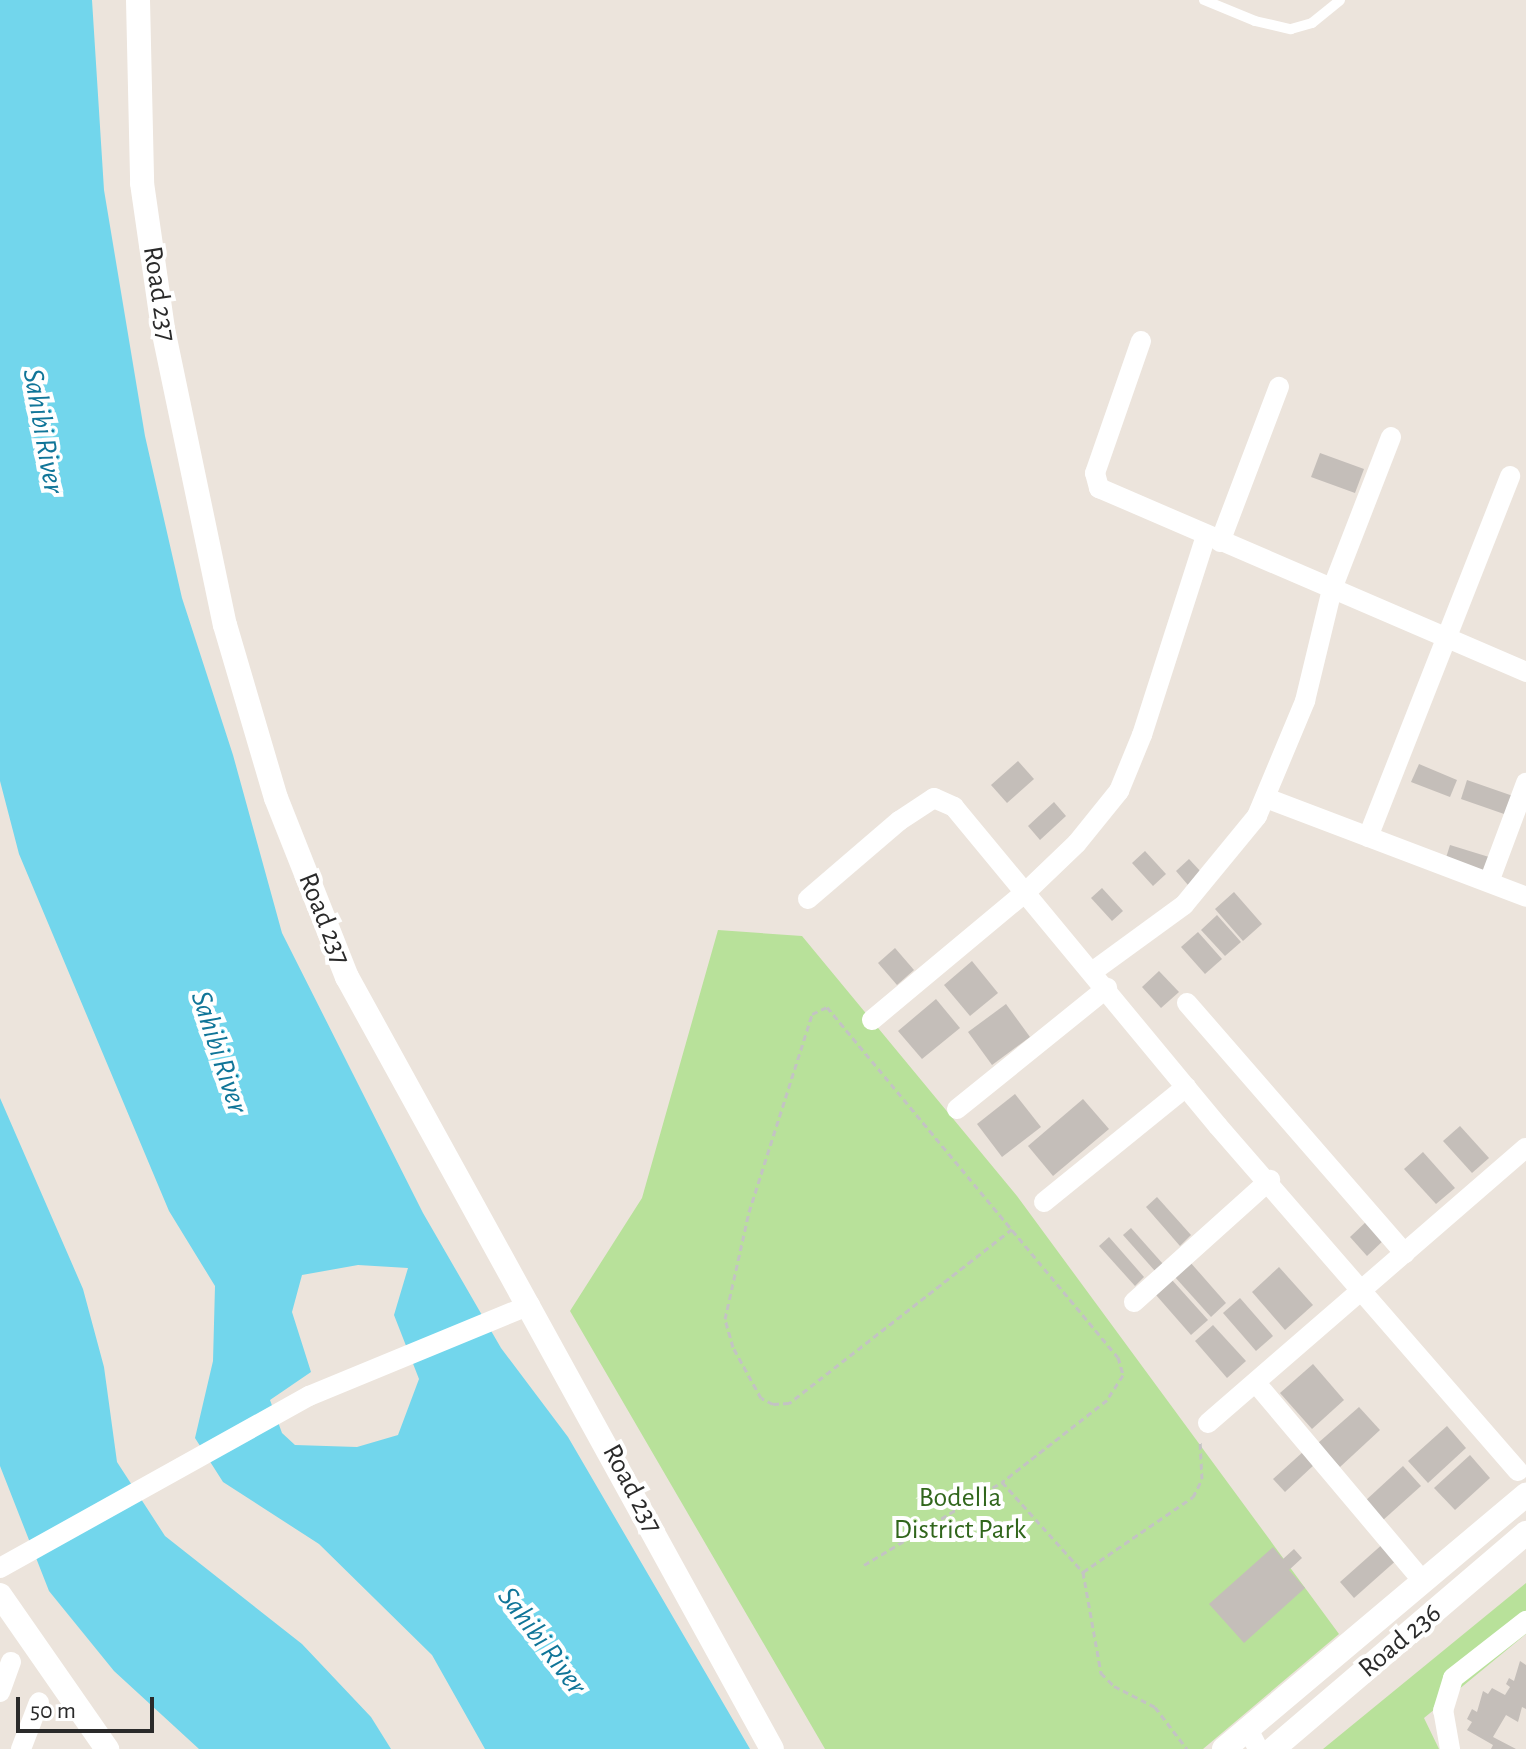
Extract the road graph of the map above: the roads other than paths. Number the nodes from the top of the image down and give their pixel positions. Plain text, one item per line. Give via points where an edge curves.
1 (138, 0) edge
2 (1204, 0) edge
3 (1340, 0) edge
4 (1141, 341) dead end
5 (1279, 387) dead end
6 (1391, 437) dead end
7 (1510, 476) dead end
8 (1213, 539) junction
9 (1332, 589) junction
10 (1447, 638) junction
11 (1526, 672) edge
12 (1526, 783) edge
13 (1266, 798) junction
14 (1368, 837) junction
15 (1489, 882) junction
16 (1027, 891) junction
17 (1526, 897) edge
18 (808, 899) dead end
19 (1092, 972) junction
20 (1107, 988) junction
21 (1187, 1003) dead end
22 (872, 1020) dead end
23 (1186, 1087) junction
24 (957, 1109) dead end
25 (1526, 1148) edge
26 (1270, 1180) junction
27 (1044, 1202) dead end
28 (1405, 1254) junction
29 (1364, 1289) junction
30 (1134, 1302) dead end
31 (530, 1305) junction
32 (1256, 1383) junction
33 (1208, 1423) road end
34 (1522, 1476) edge
35 (1526, 1495) edge
36 (1526, 1533) edge
37 (8, 1565) edge
38 (1423, 1581) junction
39 (0, 1595) edge
40 (1526, 1621) edge
41 (11, 1662) dead end
42 (0, 1692) edge
43 (39, 1702) dead end
44 (1253, 1739) edge
45 (21, 1749) edge
46 (107, 1749) edge
47 (772, 1749) edge
48 (1224, 1749) edge
49 (1273, 1749) edge
50 (1450, 1749) edge

1 - 31 street, Road 237 via 142,183 163,329 225,625 276,798 347,977
2 - 3 lane via 1291,29 1312,23
4 - 8 street via 1095,473 1099,488
5 - 8 street
6 - 9 street
7 - 10 street
8 - 9 street
8 - 16 street via 1119,791 1077,843
9 - 10 street
9 - 13 street via 1305,701
10 - 11 street
10 - 14 street
12 - 15 street
13 - 14 street
13 - 19 street via 1212,876 1184,905
14 - 15 street
15 - 17 street
16 - 18 street via 954,807 934,798
16 - 19 street
16 - 22 street
19 - 20 street
20 - 23 street
20 - 24 street
21 - 28 street
23 - 26 street
23 - 27 street
25 - 28 street
26 - 29 street
26 - 30 street
28 - 29 street
29 - 32 street
29 - 34 street
31 - 37 street via 309,1396
31 - 47 street, Road 237
32 - 33 street
32 - 38 street
35 - 38 street
36 - 49 street, Road 236
38 - 44 street
39 - 46 street
40 - 50 street via 1453,1678 1443,1711
41 - 42 street
43 - 45 street
44 - 48 street

